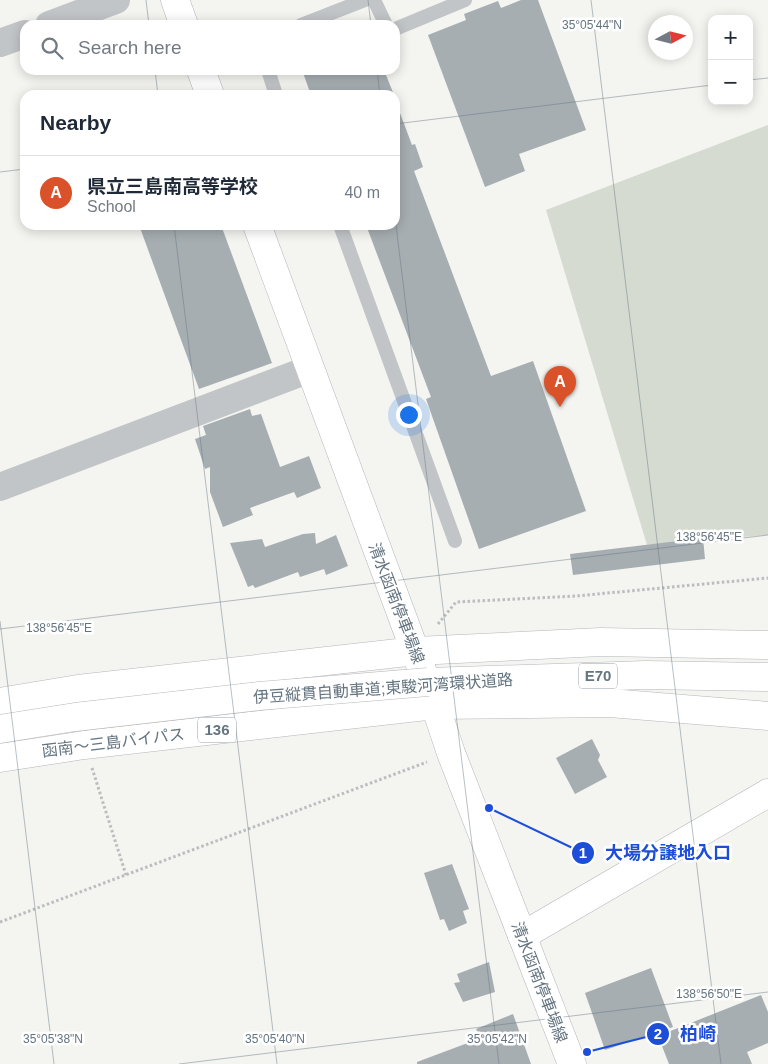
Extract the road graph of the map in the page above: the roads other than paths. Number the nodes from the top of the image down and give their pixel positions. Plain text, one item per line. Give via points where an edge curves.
1 (116, 0) edge
2 (175, 0) edge
3 (365, 0) edge
4 (374, 0) edge
5 (466, 0) edge
6 (62, 20) edge
7 (182, 20) edge
8 (314, 20) edge
9 (384, 20) edge
10 (400, 26) edge
11 (20, 36) edge
12 (0, 43) edge
13 (202, 75) edge
14 (270, 75) edge
15 (208, 90) edge
16 (274, 90) edge
17 (259, 230) edge
18 (342, 230) edge
19 (310, 369) junction
20 (0, 487) edge
21 (455, 541) dead end
22 (768, 645) edge
23 (416, 651) junction
24 (768, 677) edge
25 (0, 702) edge
26 (435, 705) junction
27 (768, 716) edge
28 (0, 729) edge
29 (0, 758) edge
30 (768, 793) edge
31 (522, 936) junction
32 (572, 1064) edge

1 - 6 street
2 - 7 main road
3 - 8 lane
4 - 9 lane
5 - 10 lane
11 - 12 street
13 - 15 main road
14 - 16 lane
17 - 19 main road, 清水函南停車場線
18 - 21 lane
19 - 20 street
19 - 23 main road, 清水函南停車場線
22 - 23 main road via 601,642
23 - 25 main road via 78,689
23 - 26 main road, 清水函南停車場線
24 - 28 main road, 伊豆縦貫自動車道;東駿河湾環状道路 / E70, bridge via 637,676 421,683 258,696
26 - 27 main road, 函南～三島バイパス via 610,703
26 - 29 main road, 函南～三島バイパス / 136 via 84,745
26 - 31 main road, 清水函南停車場線
30 - 31 main road
31 - 32 main road, 清水函南停車場線

